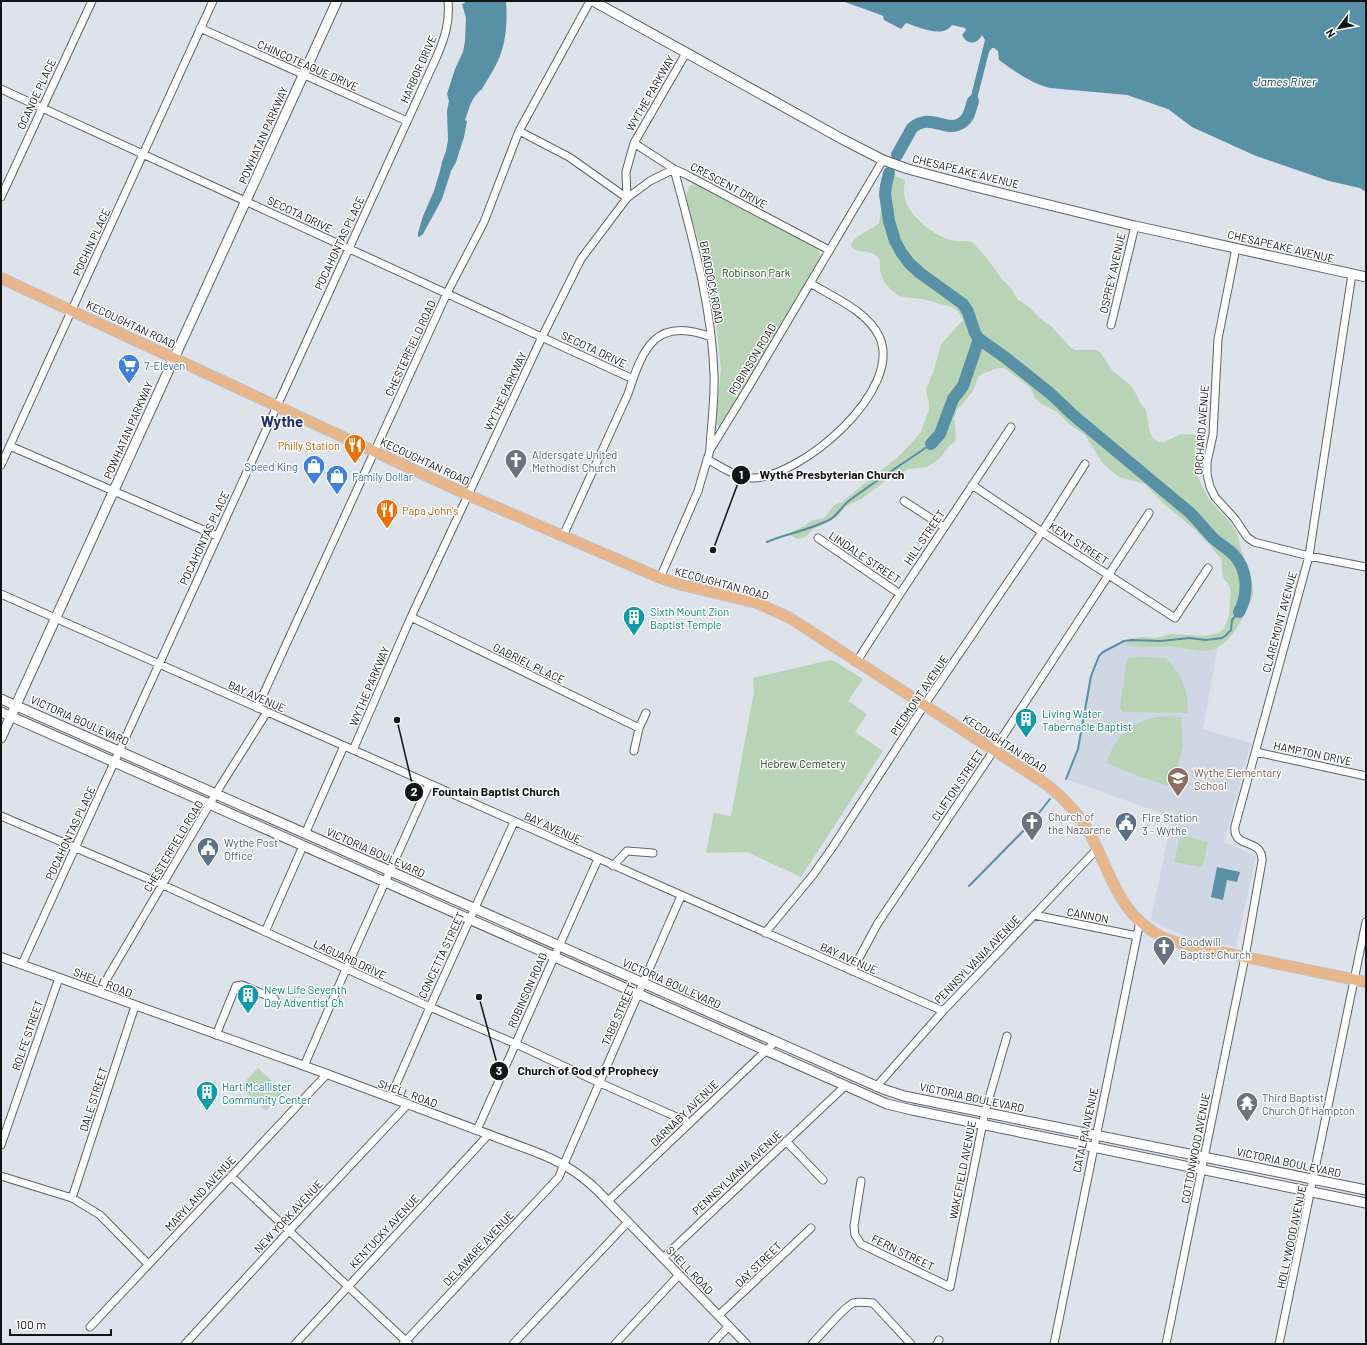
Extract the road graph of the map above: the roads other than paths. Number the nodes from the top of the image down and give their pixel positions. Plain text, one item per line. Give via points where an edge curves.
1 (92, 1) edge
2 (212, 1) edge
3 (337, 1) edge
4 (448, 1) edge
5 (592, 1) edge
6 (200, 28) junction
7 (686, 53) junction
8 (303, 76) junction
9 (1, 89) edge
10 (42, 108) junction
11 (407, 121) junction
12 (519, 131) junction
13 (634, 143) junction
14 (144, 154) junction
15 (883, 160) junction
16 (674, 169) junction
17 (1, 197) edge
18 (627, 198) junction
19 (247, 201) junction
20 (1135, 226) junction
21 (1236, 248) junction
22 (349, 249) junction
23 (829, 250) junction
24 (1352, 274) junction
25 (1366, 277) edge
26 (1, 278) edge
27 (810, 283) junction
28 (448, 293) junction
29 (72, 310) junction
30 (1111, 325) dead end
31 (542, 337) junction
32 (712, 337) junction
33 (175, 358) junction
34 (633, 378) junction
35 (277, 407) junction
36 (1011, 427) dead end
37 (10, 446) junction
38 (710, 450) junction
39 (374, 451) junction
40 (707, 459) junction
41 (1085, 464) dead end
42 (1, 465) edge
43 (972, 485) junction
44 (114, 491) junction
45 (468, 495) junction
46 (904, 501) dead end
47 (1150, 513) dead end
48 (944, 527) junction
49 (1042, 532) junction
50 (217, 536) junction
51 (563, 536) junction
52 (818, 538) dead end
53 (1309, 556) junction
54 (1366, 567) edge
55 (1208, 568) dead end
56 (1109, 575) junction
57 (660, 578) junction
58 (1, 594) edge
59 (900, 594) junction
60 (56, 618) junction
61 (410, 618) junction
62 (857, 661) junction
63 (159, 664) junction
64 (1, 699) edge
65 (925, 704) junction
66 (16, 705) junction
67 (257, 708) junction
68 (1, 712) edge
69 (267, 712) junction
70 (646, 713) dead end
71 (11, 717) junction
72 (639, 728) junction
73 (1, 738) edge
74 (344, 746) junction
75 (353, 750) junction
76 (994, 750) junction
77 (120, 751) junction
78 (634, 751) dead end
79 (1256, 752) junction
80 (114, 762) junction
81 (1366, 776) edge
82 (429, 784) junction
83 (216, 794) junction
84 (210, 805) junction
85 (1, 816) edge
86 (514, 822) junction
87 (305, 834) junction
88 (303, 846) junction
89 (75, 848) junction
90 (1097, 849) junction
91 (653, 853) dead end
92 (598, 859) junction
93 (613, 866) junction
94 (390, 871) junction
95 (385, 882) junction
96 (163, 885) junction
97 (681, 896) junction
98 (475, 908) junction
99 (1034, 915) junction
100 (469, 920) junction
101 (1140, 921) junction
102 (1366, 922) edge
103 (265, 932) junction
104 (765, 933) junction
105 (1137, 936) junction
106 (559, 946) junction
107 (1, 957) edge
108 (554, 957) junction
109 (1245, 957) junction
110 (22, 964) junction
111 (346, 969) junction
112 (852, 971) junction
113 (59, 978) junction
114 (1354, 979) junction
115 (1366, 982) edge
116 (643, 983) junction
117 (99, 992) junction
118 (638, 994) junction
119 (275, 999) dead end
120 (135, 1006) junction
121 (430, 1007) junction
122 (942, 1011) junction
123 (216, 1035) junction
124 (1007, 1036) dead end
125 (774, 1042) junction
126 (516, 1044) junction
127 (766, 1051) junction
128 (304, 1066) junction
129 (327, 1074) junction
130 (600, 1083) junction
131 (844, 1086) junction
132 (876, 1086) junction
133 (390, 1098) junction
134 (408, 1104) junction
135 (985, 1112) junction
136 (690, 1123) junction
137 (982, 1124) junction
138 (477, 1130) junction
139 (489, 1134) junction
140 (1096, 1135) junction
141 (786, 1141) junction
142 (1, 1145) edge
143 (1093, 1147) junction
144 (1204, 1157) junction
145 (564, 1164) junction
146 (1202, 1169) junction
147 (1, 1176) edge
148 (231, 1176) junction
149 (823, 1180) dead end
150 (1314, 1180) junction
151 (861, 1181) dead end
152 (1366, 1190) edge
153 (1311, 1192) junction
154 (72, 1198) junction
155 (608, 1201) junction
156 (1366, 1203) edge
157 (628, 1222) junction
158 (811, 1228) dead end
159 (289, 1231) junction
160 (663, 1258) junction
161 (148, 1264) junction
162 (679, 1275) junction
163 (347, 1287) junction
164 (950, 1287) joint
165 (719, 1316) junction
166 (729, 1326) junction
167 (90, 1327) dead end
168 (406, 1343) edge
169 (185, 1344) edge
170 (295, 1344) edge
171 (513, 1344) edge
172 (615, 1344) edge
173 (712, 1344) edge
174 (746, 1344) edge
175 (812, 1344) edge
176 (911, 1344) edge
177 (1054, 1344) edge
178 (1166, 1344) edge
179 (1279, 1344) edge

1 - 10 street, OCANOE PLACE
2 - 6 street
3 - 8 main road, POWHATAN PARKWAY
4 - 11 street, HARBOR DRIVE via 449,14 443,43
5 - 7 main road, CHESAPEAKE AVENUE
5 - 12 street, CHESTERFIELD ROAD
6 - 8 street, CHINCOTEAGUE DRIVE
6 - 14 street, POCHIN PLACE
7 - 13 street, WYTHE PARKWAY
7 - 15 main road, CHESAPEAKE AVENUE
8 - 11 street, CHINCOTEAGUE DRIVE
8 - 19 main road, POWHATAN PARKWAY
9 - 10 street, SECOTA DRIVE
10 - 14 street, SECOTA DRIVE
10 - 17 street, OCANOE PLACE
11 - 22 street, POCAHONTAS PLACE
12 - 18 street via 569,157
12 - 28 street, CHESTERFIELD ROAD via 484,222
13 - 16 street
13 - 18 street, WYTHE PARKWAY via 626,172
14 - 19 street, SECOTA DRIVE
14 - 29 street, POCHIN PLACE
15 - 20 main road, CHESAPEAKE AVENUE via 972,186
15 - 23 street, ROBINSON ROAD
16 - 18 street, CRESCENT DRIVE
16 - 23 street, CRESCENT DRIVE
16 - 32 street, BRADDOCK ROAD via 698,262
18 - 31 street, WYTHE PARKWAY via 581,259
19 - 22 street, SECOTA DRIVE
19 - 33 main road, POWHATAN PARKWAY
20 - 21 main road, CHESAPEAKE AVENUE
20 - 30 street, OSPREY AVENUE
21 - 24 main road, CHESAPEAKE AVENUE
21 - 53 street, ORCHARD AVENUE via 1218,339 1208,481 1215,497 1247,537 1259,543
22 - 28 street, SECOTA DRIVE
22 - 35 street, POCAHONTAS PLACE
23 - 27 street, ROBINSON ROAD
24 - 25 main road, CHESAPEAKE AVENUE
24 - 53 street, CLAREMONT AVENUE
26 - 29 main road, KECOUGHTAN ROAD
27 - 38 street, ROBINSON ROAD
27 - 40 street via 860,313 880,337 883,353 881,370 874,386 841,430 804,459 770,476 751,478 732,472
28 - 31 street, SECOTA DRIVE
28 - 39 street, CHESTERFIELD ROAD
29 - 33 main road, KECOUGHTAN ROAD
29 - 37 street, POCHIN PLACE
31 - 34 street, SECOTA DRIVE
31 - 45 street, WYTHE PARKWAY
32 - 34 street via 681,329 659,336 650,344
32 - 38 street, BRADDOCK ROAD via 714,376
33 - 35 main road, KECOUGHTAN ROAD
33 - 44 main road, POWHATAN PARKWAY
34 - 51 street
35 - 39 main road, KECOUGHTAN ROAD
35 - 50 street, POCAHONTAS PLACE
36 - 43 street, HILL STREET
37 - 42 street, POCHIN PLACE
37 - 44 street
38 - 40 street, ROBINSON ROAD
39 - 45 main road, KECOUGHTAN ROAD
39 - 67 street, CHESTERFIELD ROAD
40 - 57 street, ROBINSON ROAD via 698,491
41 - 49 street, PIEDMONT AVENUE
43 - 48 street, HILL STREET
43 - 49 street, KENT STREET
44 - 50 street
44 - 60 main road, POWHATAN PARKWAY
45 - 51 main road, KECOUGHTAN ROAD
45 - 61 street, WYTHE PARKWAY
46 - 48 street
47 - 56 street, CLIFTON STREET
48 - 59 street, HILL STREET
49 - 56 street, KENT STREET
49 - 65 street, PIEDMONT AVENUE
50 - 63 street, POCAHONTAS PLACE
51 - 57 main road, KECOUGHTAN ROAD
52 - 59 street, LINDALE STREET
53 - 54 street, ORCHARD AVENUE
53 - 79 street, CLAREMONT AVENUE
55 - 56 street, KENT STREET via 1175,618
56 - 76 street, CLIFTON STREET
57 - 62 main road, KECOUGHTAN ROAD via 773,609
58 - 60 street, BAY AVENUE
59 - 62 street, HILL STREET
60 - 63 street, BAY AVENUE
60 - 66 main road, POWHATAN PARKWAY
61 - 72 street, GABRIEL PLACE
61 - 75 street, WYTHE PARKWAY
62 - 65 main road, KECOUGHTAN ROAD
63 - 67 street, BAY AVENUE
63 - 77 street, POCAHONTAS PLACE
64 - 66 main road, VICTORIA BOULEVARD
65 - 76 main road, KECOUGHTAN ROAD
65 - 104 street, PIEDMONT AVENUE via 834,845
66 - 71 main road, POWHATAN PARKWAY
66 - 77 main road, VICTORIA BOULEVARD
67 - 69 street, BAY AVENUE
68 - 71 main road
69 - 74 street, BAY AVENUE
69 - 83 street, CHESTERFIELD ROAD
70 - 72 street
71 - 73 main road, POWHATAN PARKWAY
71 - 80 main road
72 - 78 street
74 - 75 street, BAY AVENUE
74 - 87 street
75 - 82 street, BAY AVENUE
76 - 90 main road, KECOUGHTAN ROAD via 1060,795 1082,821
76 - 112 street, CLIFTON STREET via 878,923
77 - 80 street, POCAHONTAS PLACE
77 - 83 main road, VICTORIA BOULEVARD
79 - 81 street, HAMPTON DRIVE
79 - 109 street, CLAREMONT AVENUE via 1235,829 1236,836 1258,848 1263,857
80 - 84 main road
80 - 89 street, POCAHONTAS PLACE
82 - 86 street, BAY AVENUE
82 - 94 street
83 - 84 street, CHESTERFIELD ROAD
83 - 87 main road, VICTORIA BOULEVARD
84 - 88 main road
84 - 96 street, CHESTERFIELD ROAD
85 - 89 street, LAGUARD DRIVE
86 - 92 street, BAY AVENUE
86 - 98 street, CONCETTA STREET
87 - 94 main road, VICTORIA BOULEVARD
88 - 95 main road
88 - 103 street
89 - 96 street, LAGUARD DRIVE
89 - 110 street, POCAHONTAS PLACE
90 - 99 street, PENNSYLVANIA AVENUE
90 - 101 main road, KECOUGHTAN ROAD via 1117,893
91 - 93 street via 627,851
92 - 93 street, BAY AVENUE
92 - 106 street, ROBINSON ROAD
93 - 97 street, BAY AVENUE
94 - 95 street
94 - 98 main road, VICTORIA BOULEVARD
95 - 100 main road
95 - 111 street
96 - 103 street, LAGUARD DRIVE
96 - 117 street, CHESTERFIELD ROAD
97 - 104 street, BAY AVENUE
97 - 116 street, TABB STREET
98 - 100 street, CONCETTA STREET
98 - 106 main road, VICTORIA BOULEVARD
99 - 105 street, CANNON
99 - 122 street, PENNSYLVANIA AVENUE
100 - 108 main road
100 - 121 street, CONCETTA STREET
101 - 105 street, CATALPA AVENUE
101 - 109 main road, KECOUGHTAN ROAD via 1165,938
102 - 114 street, HOLLYWOOD AVENUE
103 - 111 street, LAGUARD DRIVE
104 - 112 street, BAY AVENUE
105 - 140 street, CATALPA AVENUE
106 - 108 street, ROBINSON ROAD
106 - 116 main road, VICTORIA BOULEVARD
107 - 110 street, SHELL ROAD
108 - 118 main road
108 - 126 street, ROBINSON ROAD
109 - 114 main road, KECOUGHTAN ROAD
109 - 144 street, COTTONWOOD AVENUE
110 - 113 street, SHELL ROAD
111 - 121 street, LAGUARD DRIVE
111 - 128 street
112 - 122 street, BAY AVENUE
113 - 117 street, SHELL ROAD
113 - 142 street, ROLFE STREET
114 - 115 main road, KECOUGHTAN ROAD
114 - 150 street, HOLLYWOOD AVENUE
116 - 118 street, TABB STREET
116 - 125 main road, VICTORIA BOULEVARD
117 - 120 street, SHELL ROAD
118 - 127 main road
118 - 130 street, TABB STREET
119 - 123 street via 242,985 236,986
120 - 123 street, SHELL ROAD
120 - 154 street, DALE STREET
121 - 126 street, LAGUARD DRIVE
121 - 133 street, CONCETTA STREET
122 - 132 street, PENNSYLVANIA AVENUE
123 - 128 street, SHELL ROAD
124 - 135 street, WAKEFIELD AVENUE
125 - 127 street, DARNABY AVENUE
125 - 132 main road, VICTORIA BOULEVARD
126 - 130 street, LAGUARD DRIVE
126 - 138 street, ROBINSON ROAD
127 - 131 main road
127 - 136 street, DARNABY AVENUE
128 - 129 street, SHELL ROAD
129 - 133 street, SHELL ROAD
129 - 148 street, MARYLAND AVENUE
130 - 136 street, LAGUARD DRIVE
130 - 145 street, TABB STREET
131 - 137 main road via 887,1104
131 - 141 street, PENNSYLVANIA AVENUE
132 - 135 main road, VICTORIA BOULEVARD via 904,1096
133 - 134 street, SHELL ROAD
134 - 138 street, SHELL ROAD
134 - 159 street, NEW YORK AVENUE
135 - 137 street, WAKEFIELD AVENUE
135 - 140 main road, VICTORIA BOULEVARD
136 - 155 street, DARNABY AVENUE
137 - 143 main road
137 - 164 street, WAKEFIELD AVENUE
138 - 139 street, SHELL ROAD
139 - 145 street, SHELL ROAD
139 - 163 street, KENTUCKY AVENUE
140 - 143 street, CATALPA AVENUE
140 - 144 main road, VICTORIA BOULEVARD
141 - 149 street
141 - 160 street, PENNSYLVANIA AVENUE
143 - 146 main road
143 - 177 street, CATALPA AVENUE
144 - 146 street, COTTONWOOD AVENUE
144 - 150 main road, VICTORIA BOULEVARD
145 - 155 street, SHELL ROAD
145 - 168 street, DELAWARE AVENUE via 560,1177 554,1184
146 - 153 main road
146 - 178 street, COTTONWOOD AVENUE
147 - 154 street
148 - 159 street
148 - 161 street, MARYLAND AVENUE
150 - 152 main road, VICTORIA BOULEVARD
150 - 153 street, HOLLYWOOD AVENUE
151 - 164 street, FERN STREET via 854,1226 855,1235 861,1244
153 - 156 main road
153 - 179 street, HOLLYWOOD AVENUE
154 - 161 street via 100,1215
155 - 157 street, SHELL ROAD
157 - 160 street, SHELL ROAD
157 - 171 street
158 - 165 street, DAY STREET
159 - 163 street
159 - 169 street, NEW YORK AVENUE
160 - 162 street, SHELL ROAD
161 - 167 street, MARYLAND AVENUE
162 - 165 street, SHELL ROAD
162 - 172 street
163 - 168 street
163 - 170 street, KENTUCKY AVENUE
165 - 166 street, SHELL ROAD
166 - 173 street
166 - 174 street, SHELL ROAD
175 - 176 street via 853,1304 862,1302 873,1303

